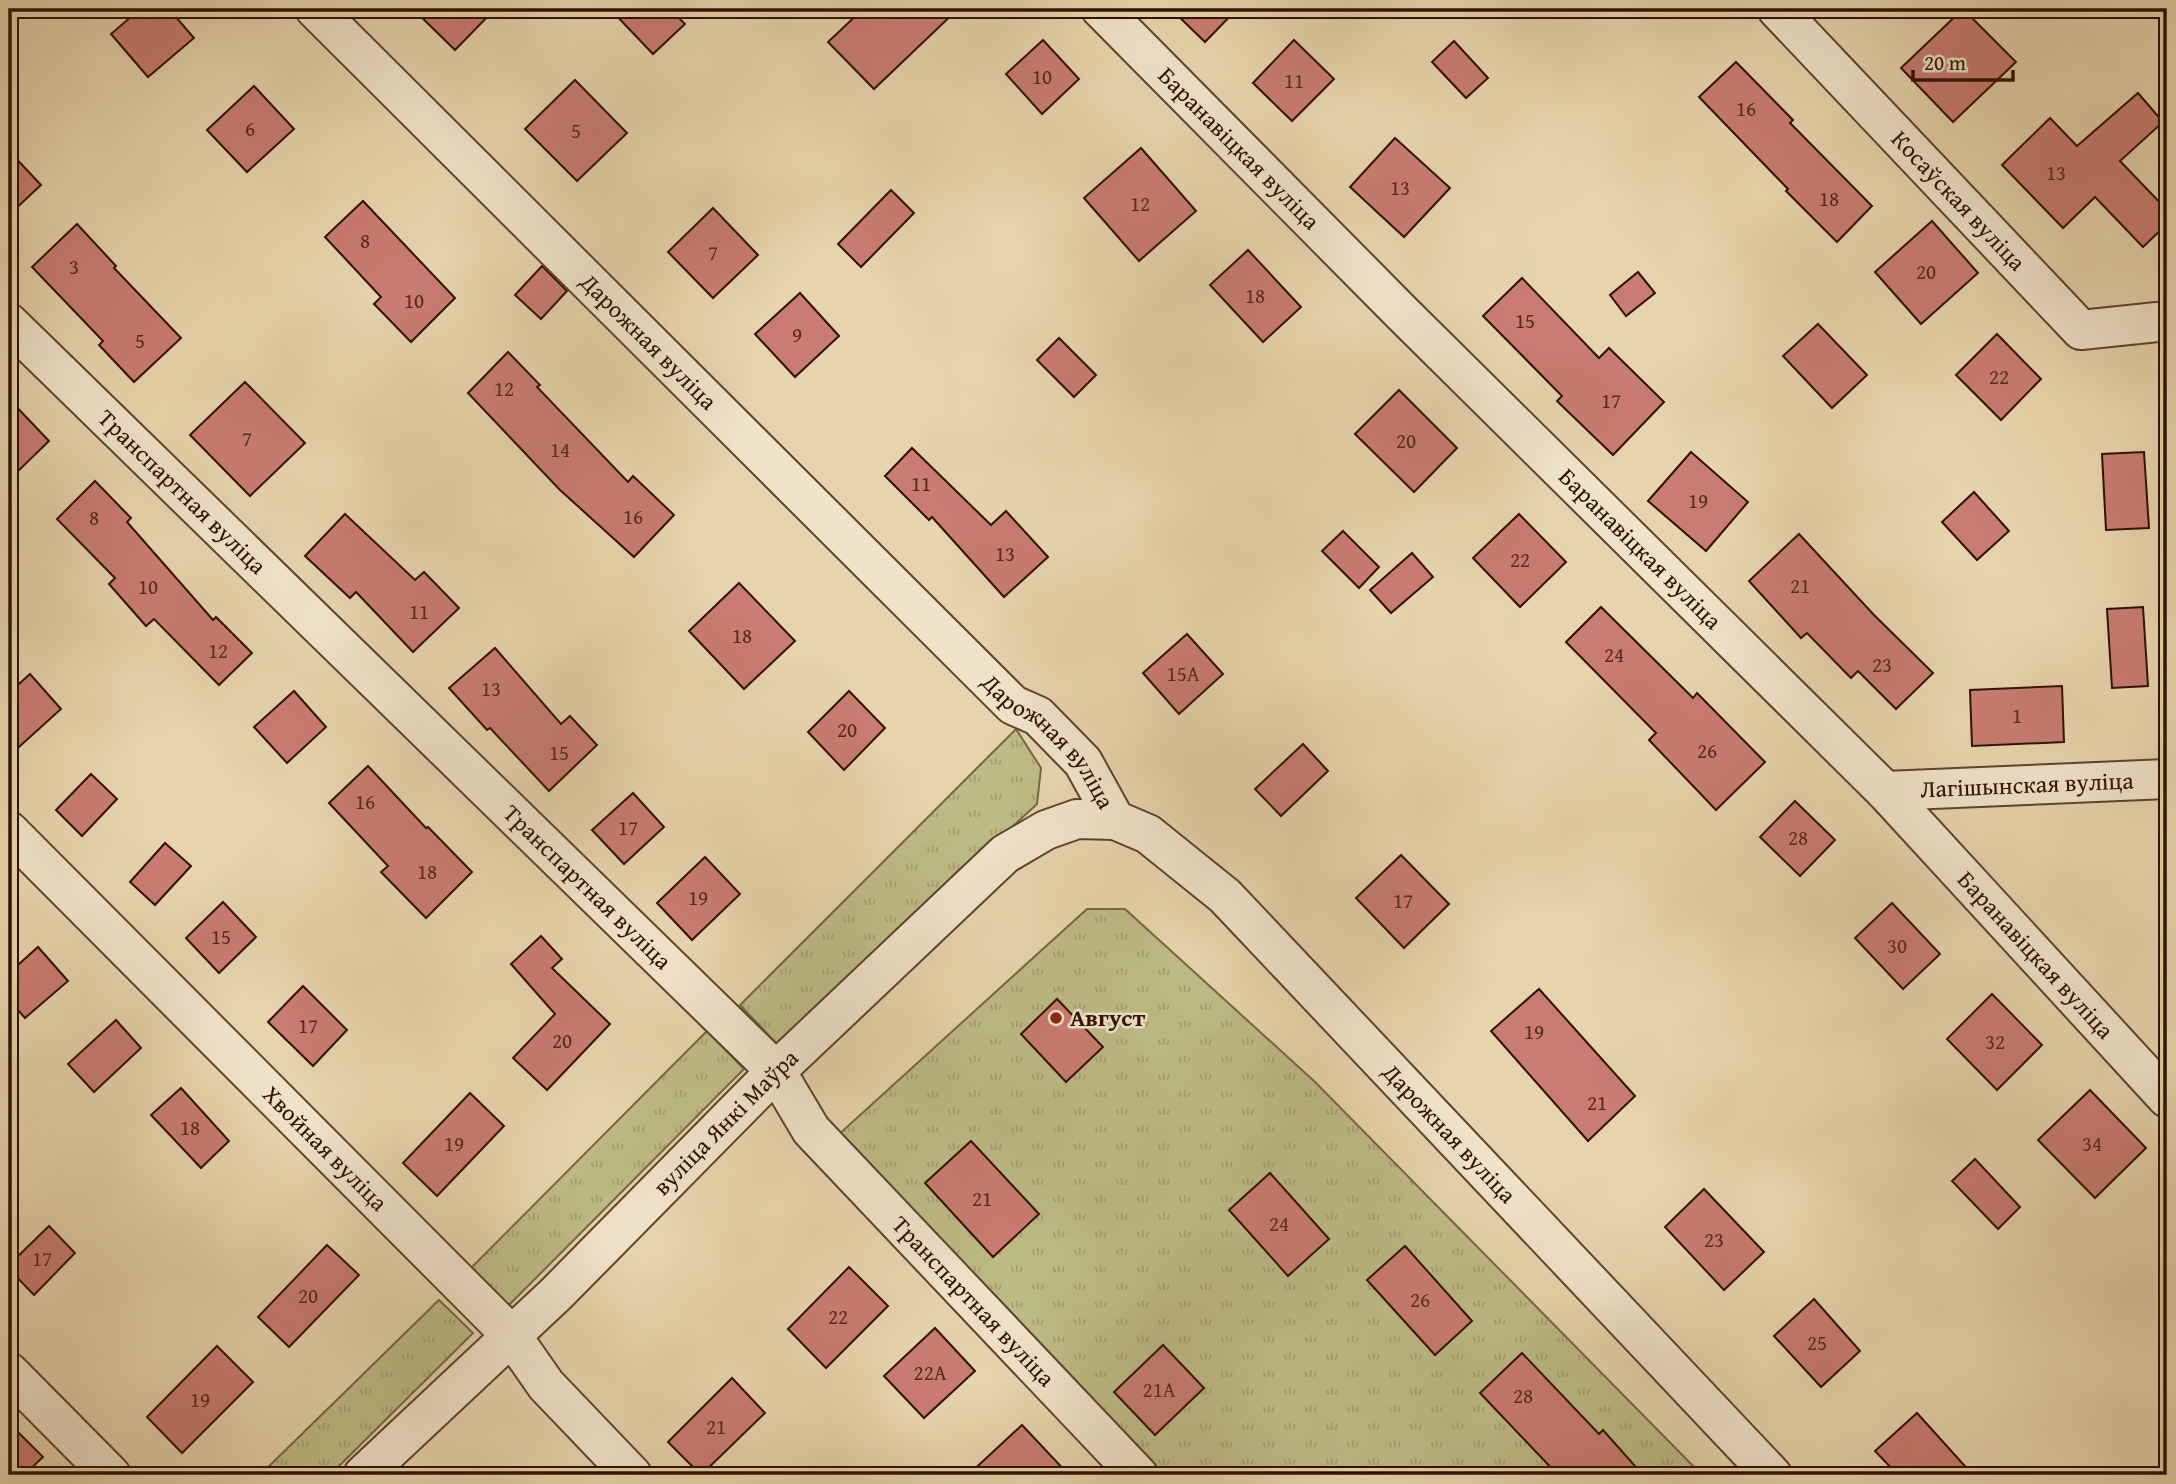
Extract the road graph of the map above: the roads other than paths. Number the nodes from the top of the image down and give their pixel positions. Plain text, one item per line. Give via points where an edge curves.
1 (315, 9) edge
2 (1101, 9) edge
3 (1777, 9) edge
4 (2167, 321) edge
5 (9, 323) edge
6 (2167, 779) edge
7 (1885, 791) junction
8 (1115, 820) junction
9 (9, 831) edge
10 (776, 1071) junction
11 (2167, 1098) edge
12 (511, 1335) junction
13 (9, 1372) edge
14 (111, 1475) edge
15 (363, 1475) edge
16 (632, 1475) edge
17 (1138, 1475) edge
18 (1772, 1475) edge

1 - 8 street, Дарожная вуліца via 1013,705 1038,716 1083,762
2 - 7 street, Баранавіцкая вуліца
3 - 4 street, Косаўская вуліца via 2081,330
5 - 10 street, Транспартная вуліца
6 - 7 street, Лагішынская вуліца
7 - 11 street, Баранавіцкая вуліца
8 - 10 street, вуліца Янкі Маўра via 1077,819 1046,830 1005,855
8 - 18 street, Дарожная вуліца via 1148,834 1225,896
9 - 12 street, Хвойная вуліца
10 - 12 street, вуліца Янкі Маўра
10 - 17 street, Транспартная вуліца via 811,1130
12 - 15 street, вуліца Янкі Маўра
12 - 16 street, Хвойная вуліца via 546,1385
13 - 14 street

